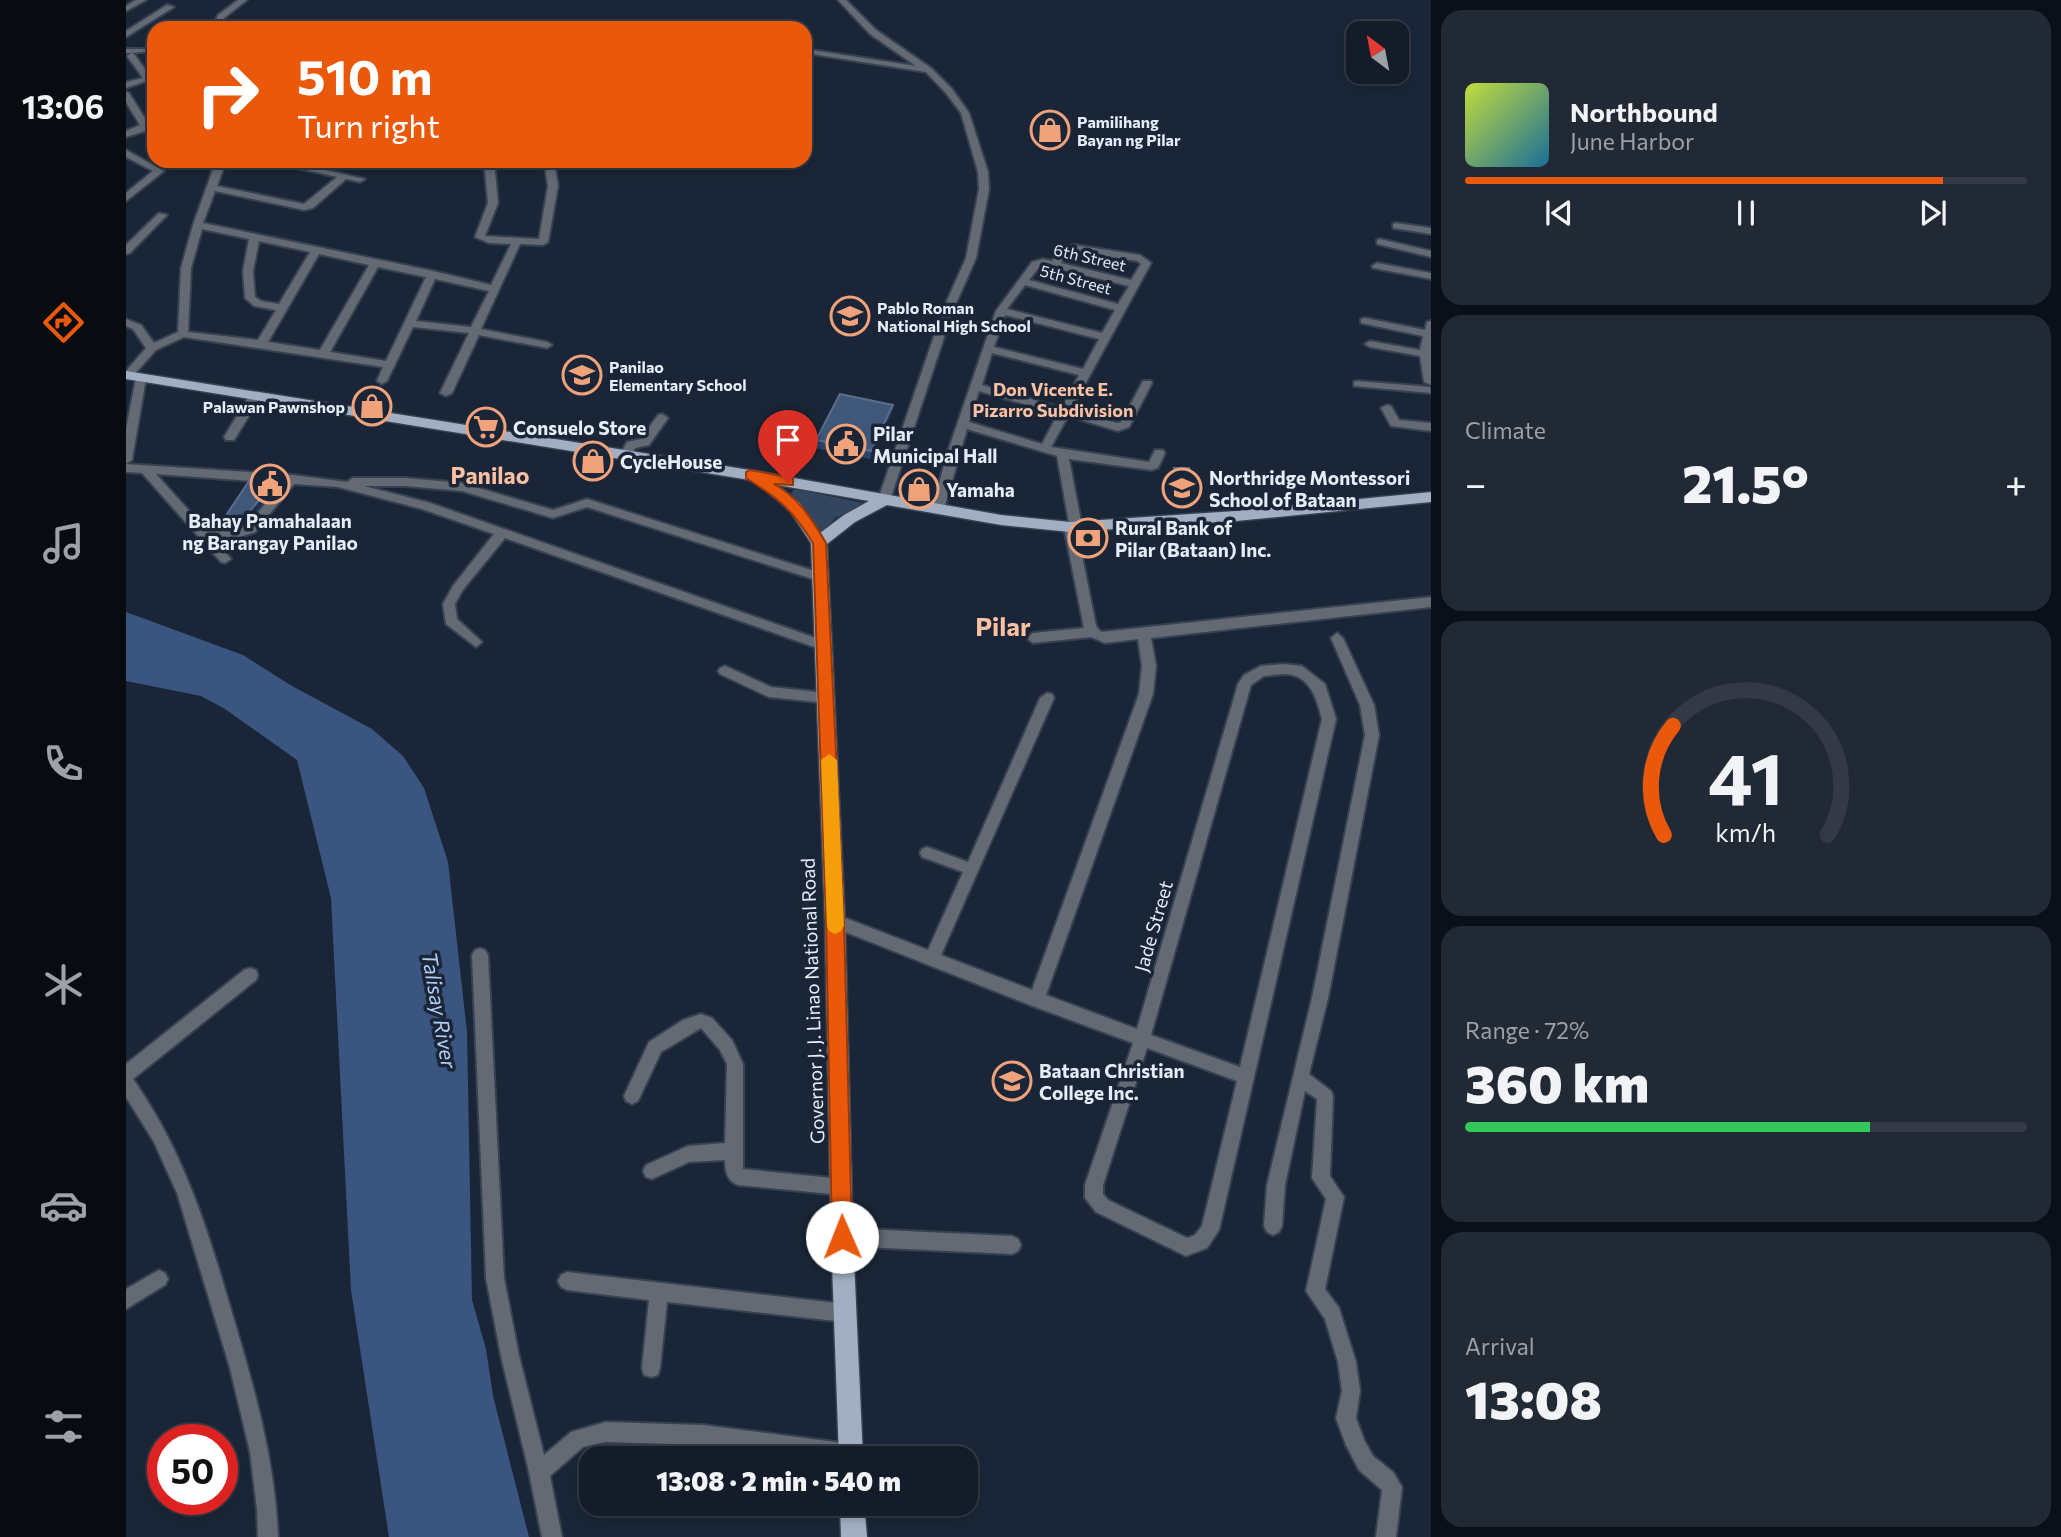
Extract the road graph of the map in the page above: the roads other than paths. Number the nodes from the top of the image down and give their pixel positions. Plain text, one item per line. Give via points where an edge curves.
1 (142, 0) edge
2 (243, 0) edge
3 (842, 0) edge
4 (172, 3) edge
5 (126, 9) edge
6 (165, 21) edge
7 (219, 21) edge
8 (126, 35) edge
9 (147, 50) edge
10 (812, 52) edge
11 (129, 53) edge
12 (928, 70) junction
13 (147, 78) edge
14 (147, 79) edge
15 (126, 85) edge
16 (126, 95) edge
17 (126, 134) edge
18 (126, 153) edge
19 (147, 164) edge
20 (154, 168) edge
21 (219, 168) edge
22 (307, 168) edge
23 (490, 168) edge
24 (550, 168) edge
25 (344, 176) junction
26 (360, 178) dead end
27 (212, 188) junction
28 (126, 198) edge
29 (162, 215) dead end
30 (198, 225) junction
31 (1396, 226) dead end
32 (1431, 231) edge
33 (255, 236) junction
34 (517, 241) junction
35 (1380, 242) dead end
36 (317, 249) junction
37 (126, 251) edge
38 (1431, 254) edge
39 (376, 262) junction
40 (1055, 265) junction
41 (1377, 266) dead end
42 (433, 274) junction
43 (1431, 276) edge
44 (1022, 281) junction
45 (1134, 284) junction
46 (494, 289) junction
47 (282, 308) junction
48 (1121, 308) junction
49 (1001, 311) junction
50 (1365, 321) dead end
51 (126, 322) edge
52 (410, 324) junction
53 (1429, 329) edge
54 (476, 331) junction
55 (183, 334) junction
56 (1105, 337) junction
57 (261, 344) junction
58 (1370, 344) dead end
59 (547, 345) dead end
60 (152, 348) junction
61 (987, 348) junction
62 (323, 354) junction
63 (1426, 354) junction
64 (389, 365) junction
65 (1086, 373) junction
66 (132, 376) edge
67 (382, 380) dead end
68 (1147, 383) dead end
69 (1358, 384) dead end
70 (976, 387) junction
71 (1430, 388) edge
72 (446, 393) dead end
73 (255, 396) junction
74 (1387, 408) dead end
75 (1065, 412) junction
76 (662, 418) dead end
77 (964, 424) junction
78 (1431, 427) edge
79 (230, 436) dead end
80 (1045, 448) junction
81 (1160, 453) dead end
82 (1062, 454) junction
83 (626, 455) junction
84 (126, 460) edge
85 (126, 468) edge
86 (145, 470) junction
87 (750, 475) junction
88 (292, 479) junction
89 (338, 483) junction
90 (1431, 497) edge
91 (884, 500) junction
92 (938, 509) junction
93 (1073, 527) junction
94 (502, 533) junction
95 (206, 535) junction
96 (820, 543) junction
97 (225, 559) dead end
98 (820, 577) junction
99 (1431, 602) edge
100 (1092, 632) junction
101 (1144, 634) junction
102 (1032, 638) dead end
103 (1337, 638) dead end
104 (475, 642) dead end
105 (825, 646) junction
106 (725, 671) dead end
107 (827, 698) junction
108 (1047, 698) dead end
109 (927, 853) dead end
110 (971, 869) junction
111 (835, 920) junction
112 (480, 955) dead end
113 (932, 959) junction
114 (250, 975) dead end
115 (1036, 1000) junction
116 (1142, 1039) junction
117 (126, 1074) edge
118 (1246, 1077) junction
119 (1300, 1077) junction
120 (126, 1083) edge
121 (632, 1096) dead end
122 (733, 1150) junction
123 (652, 1171) dead end
124 (842, 1187) junction
125 (1273, 1226) dead end
126 (842, 1237) junction
127 (1013, 1245) dead end
128 (159, 1279) dead end
129 (568, 1281) dead end
130 (659, 1292) junction
131 (126, 1300) edge
132 (845, 1313) junction
133 (651, 1368) dead end
134 (781, 1446) edge
135 (851, 1446) edge
136 (539, 1472) junction
137 (853, 1516) edge
138 (268, 1537) edge
139 (552, 1537) edge
140 (854, 1537) edge
141 (1386, 1537) edge

1 - 5 street
2 - 7 street
3 - 12 street via 873,32
4 - 6 street
4 - 8 street
9 - 11 street
10 - 12 street
11 - 13 street
12 - 91 street via 965,113 984,189 971,258 948,310
14 - 15 street
16 - 17 street via 145,125
18 - 19 street
20 - 28 street via 159,171
21 - 27 street
22 - 25 street
23 - 34 street via 493,203 480,237
24 - 34 street via 552,186 543,242
25 - 26 street
25 - 27 street via 304,207
27 - 30 street
29 - 37 street
30 - 33 street
30 - 55 street via 186,268
31 - 32 street
33 - 36 street
33 - 47 street via 249,297
34 - 46 street
35 - 38 street
36 - 39 street
36 - 47 street
39 - 42 street
39 - 62 street
40 - 44 street, 6th Street via 1038,262
40 - 45 street, 6th Street
40 - 45 street via 1065,250 1075,248 1140,258 1146,262
41 - 43 street
42 - 46 street
42 - 52 street
44 - 48 street, 5th Street
44 - 49 street
45 - 48 street
46 - 54 street
47 - 57 street
48 - 56 street
49 - 56 street
49 - 61 street
50 - 53 street
51 - 60 street via 137,327
52 - 54 street
52 - 64 street
53 - 63 street
54 - 59 street
54 - 72 street
55 - 57 street
55 - 60 street
56 - 65 street
57 - 62 street
58 - 63 street
60 - 66 street
61 - 65 street
61 - 70 street
62 - 64 street
63 - 71 street
64 - 67 street
65 - 75 street
66 - 73 main road
66 - 84 street
68 - 75 street via 1125,425
69 - 71 street
70 - 75 street
70 - 77 street
73 - 79 street
73 - 83 main road
74 - 78 street via 1395,423
75 - 80 street
76 - 83 street via 647,440 631,445
77 - 80 street
77 - 92 street
80 - 82 street
81 - 82 street via 1151,466
82 - 93 street
83 - 87 main road
85 - 86 street
86 - 88 street
86 - 95 street
87 - 91 main road
87 - 96 main road via 784,496
88 - 89 street
88 - 95 street via 251,529
89 - 94 street via 426,506
89 - 98 street via 462,487 553,514 587,503
90 - 93 main road
91 - 92 main road
91 - 96 main road via 832,528
92 - 93 main road
93 - 100 street
94 - 104 street via 449,604 451,621
94 - 105 street
95 - 97 street
96 - 98 main road, Governor J. J. Linao National Road
98 - 105 main road, Governor J. J. Linao National Road
99 - 101 street
100 - 101 street via 1105,638
100 - 102 street
101 - 115 street via 1149,666 1146,694
103 - 119 street via 1367,705 1372,735
105 - 107 main road, Governor J. J. Linao National Road
106 - 107 street via 769,692
107 - 111 main road, Governor J. J. Linao National Road
108 - 110 street
109 - 110 street
110 - 113 street
111 - 113 street
111 - 124 main road, Governor J. J. Linao National Road
112 - 136 street via 495,1278
113 - 115 street
114 - 117 street
115 - 116 street
116 - 118 street
116 - 118 street, Jade Street via 1094,1185 1094,1198 1186,1247 1201,1242 1210,1230
116 - 118 street, Jade Street via 1249,677 1273,669 1297,669 1320,688 1329,719
119 - 125 street via 1276,1185
119 - 141 street via 1325,1096 1321,1178 1335,1197 1315,1292 1333,1314 1343,1349 1351,1391 1346,1418 1356,1446 1392,1488
120 - 138 street via 153,1124 194,1213 247,1395 264,1482
121 - 122 street via 655,1047 689,1025 706,1023 726,1045 735,1064
122 - 123 street via 688,1154
122 - 124 street via 738,1177
124 - 126 main road, Governor J. J. Linao National Road
126 - 127 street
126 - 132 main road, Governor J. J. Linao National Road
128 - 131 street
129 - 130 street
130 - 132 street
130 - 133 street
132 - 135 main road, Governor J. J. Linao National Road
134 - 136 street via 703,1435 606,1432 578,1439
136 - 139 street
137 - 140 main road

